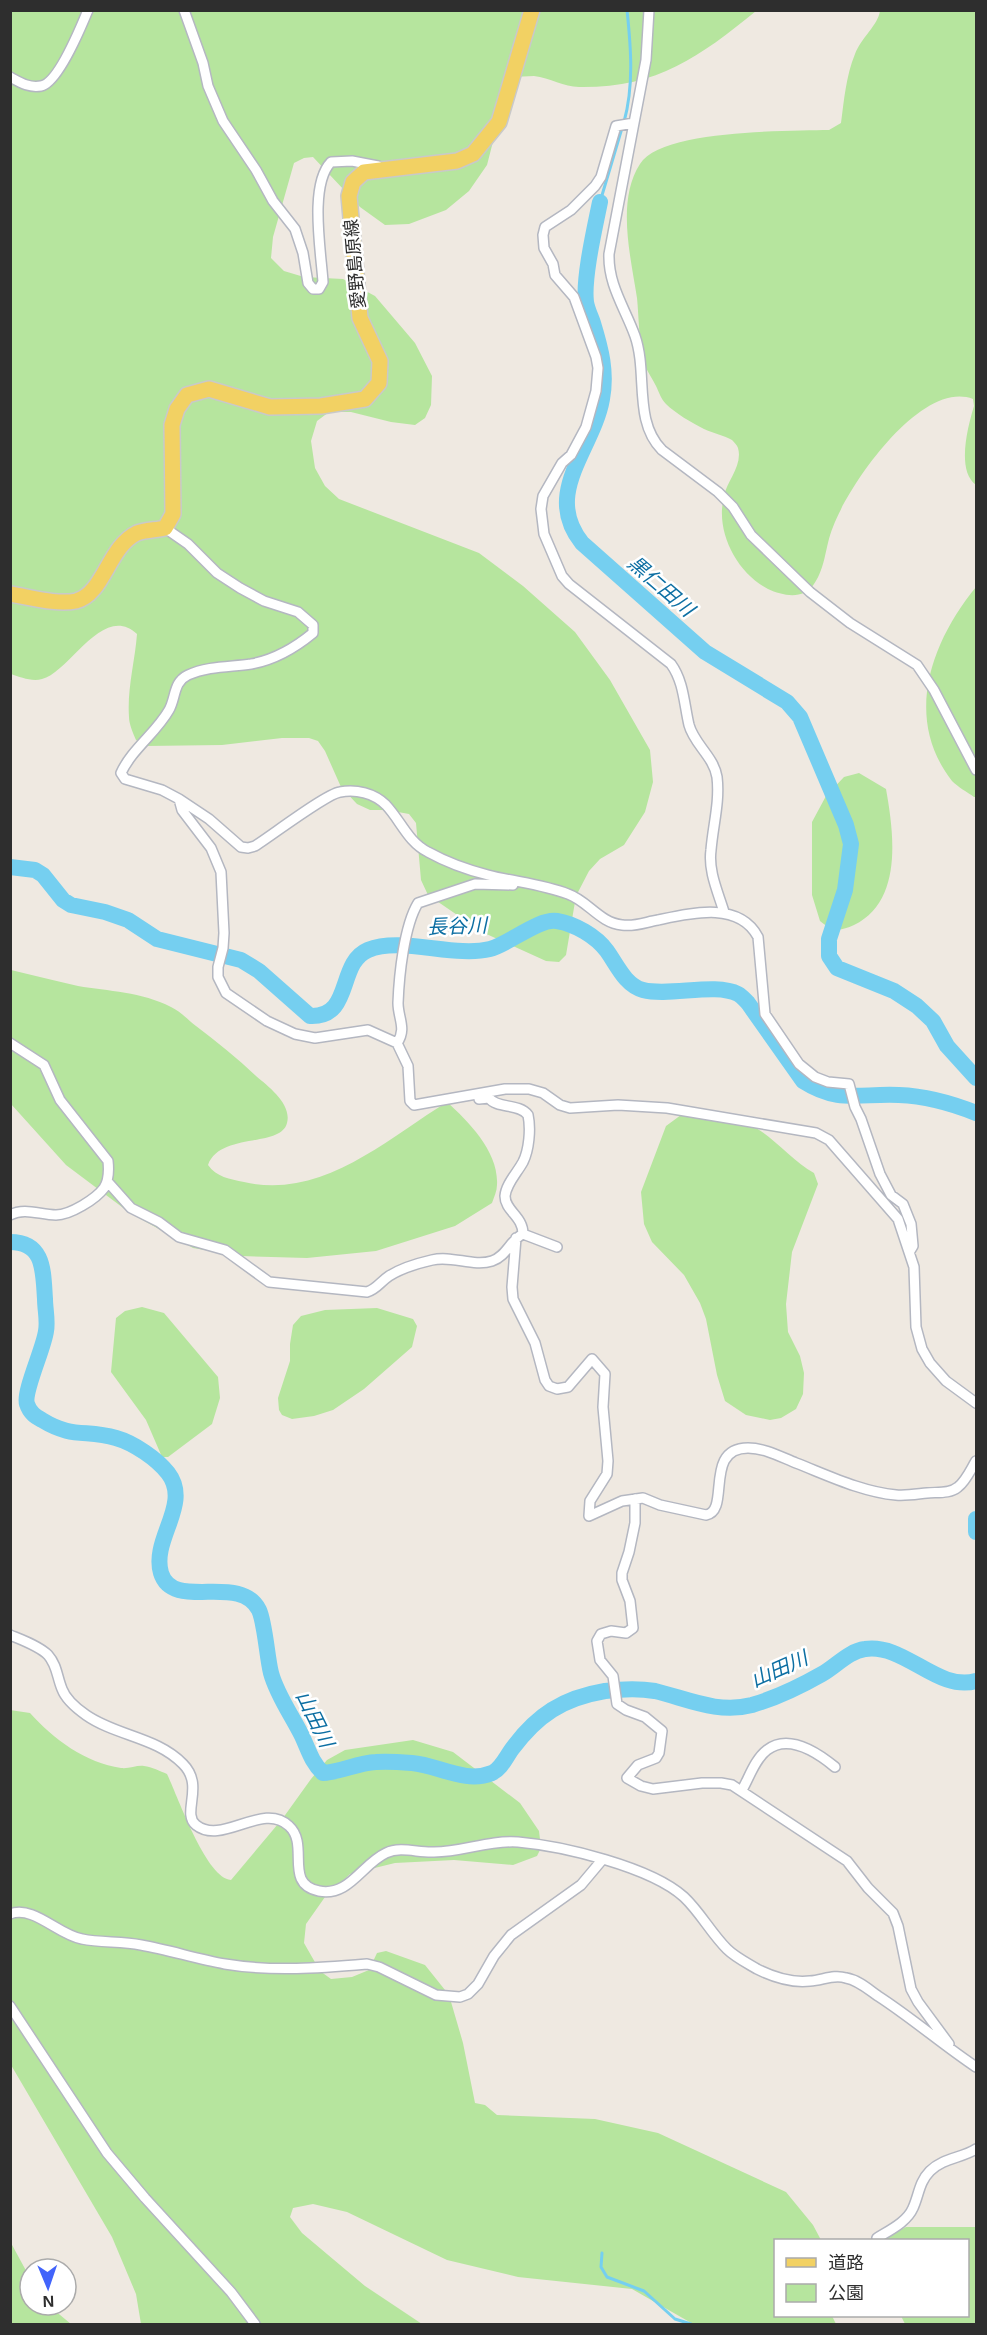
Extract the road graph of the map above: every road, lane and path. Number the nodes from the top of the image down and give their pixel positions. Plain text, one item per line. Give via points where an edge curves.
1 (88, 10) edge
2 (184, 10) edge
3 (532, 10) edge
4 (649, 10) edge
5 (10, 76) edge
6 (627, 123) junction
7 (399, 169) junction
8 (165, 528) junction
9 (10, 594) edge
10 (976, 770) edge
11 (179, 799) junction
12 (523, 882) junction
13 (724, 912) junction
14 (10, 1042) edge
15 (397, 1043) junction
16 (529, 1089) junction
17 (489, 1098) junction
18 (427, 1104) junction
19 (107, 1181) junction
20 (10, 1215) edge
21 (520, 1236) junction
22 (557, 1247) dead end
23 (910, 1251) junction
24 (976, 1403) edge
25 (976, 1461) edge
26 (635, 1499) junction
27 (10, 1635) edge
28 (835, 1767) dead end
29 (742, 1791) junction
30 (602, 1860) junction
31 (10, 1914) edge
32 (10, 2006) edge
33 (949, 2049) junction
34 (976, 2067) edge
35 (976, 2149) edge
36 (878, 2238) dead end
37 (255, 2325) edge

1 - 5 street via 67,56 44,86 28,87
2 - 7 street via 223,121 295,229 308,283 313,289 319,289 323,282 319,200 325,169 331,162 352,161
3 - 7 main road, 愛野島原線 via 499,122 473,154 458,161
4 - 6 street via 646,60
6 - 10 street via 608,267 636,337 642,362 645,418 654,442 718,492 751,535 810,592 850,623 917,665
6 - 13 street via 616,126 595,186 571,210 545,227 543,235 555,275 574,297 598,368 586,427 543,496 544,534 569,584 671,664 679,675 691,730 717,776 718,808 710,851 712,874
7 - 8 main road, 愛野島原線 via 364,172 353,182 349,196 360,318 380,362 379,383 365,399 321,406 270,407 209,389 187,395 172,425 173,514
8 - 9 main road via 138,533 120,546 90,594 77,600 64,602
8 - 11 street via 217,573 264,601 298,612 313,625 313,633 296,647 255,663 212,668 186,676 175,686 171,707 127,760 122,773 125,779
11 - 12 street via 241,847 248,848 337,792 372,795 385,804 411,840 427,852 486,875
11 - 15 street via 182,810 211,848 221,872 218,977 226,993 267,1021 304,1037 368,1030
12 - 13 street via 572,895 602,918 620,925
12 - 15 street via 475,884 420,901 416,906 403,952 398,1001 403,1031
13 - 23 street via 739,916 758,937 765,1014 799,1064 815,1077 849,1084 880,1174 891,1195 903,1204 911,1224
14 - 19 street via 44,1065 60,1100 108,1161
15 - 18 street via 408,1066 410,1101 414,1105
16 - 17 street
16 - 18 street via 505,1089
16 - 23 street via 570,1108 667,1108 816,1133 829,1140 888,1205
17 - 18 street
17 - 21 street via 528,1115 528,1148 505,1197 521,1222
19 - 20 street via 103,1190 67,1213 23,1211
19 - 21 street via 131,1208 159,1222 178,1238 225,1250 269,1282 367,1292 392,1274 429,1260 492,1261
21 - 22 street
21 - 26 street via 513,1299 536,1343 545,1380 557,1389 568,1387 592,1359 605,1374 607,1474 590,1501 590,1516
23 - 24 street via 916,1328 922,1349 946,1381
25 - 26 street via 961,1484 951,1491 895,1495 849,1483 759,1449 738,1449 724,1462 717,1507 711,1514
26 - 29 street via 635,1523 622,1573 633,1628 626,1633 601,1634 597,1641 600,1660 610,1671 617,1704 645,1717 662,1731 656,1758 638,1765 627,1778 653,1789 721,1783
27 - 30 street via 48,1655 68,1701 84,1714 100,1724 146,1740 184,1765 193,1777 190,1810 196,1825 219,1830 264,1818 286,1822 294,1830 299,1849 298,1875 301,1881 320,1891 336,1890 381,1856 397,1850 454,1852 485,1843 517,1842
28 - 29 street via 804,1747 777,1745 758,1760
29 - 33 street via 847,1861 893,1913 911,1989
30 - 31 street via 581,1885 511,1935 478,1984 460,1997 436,1995 367,1964 277,1970 226,1964 121,1941 82,1939 33,1915 18,1911
30 - 33 street via 652,1876 672,1887 728,1950 747,1963 796,1981 834,1976 856,1981
32 - 37 street via 107,2153 231,2292
33 - 34 street
35 - 36 street via 930,2171 908,2216

